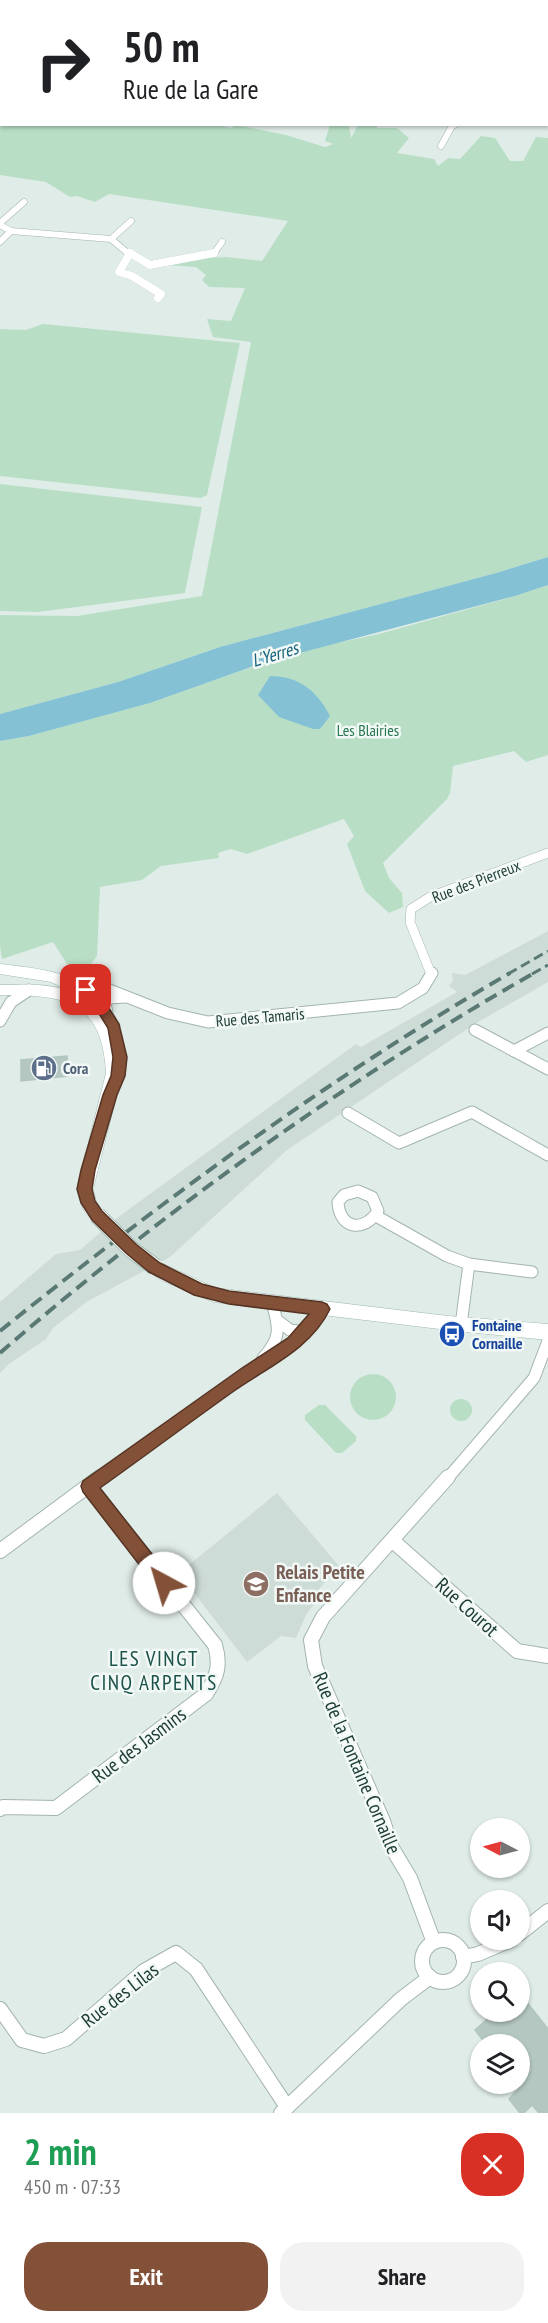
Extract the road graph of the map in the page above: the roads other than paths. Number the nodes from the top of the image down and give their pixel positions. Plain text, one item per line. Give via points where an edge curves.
1 (452, 126) edge
2 (441, 146) dead end
3 (24, 202) dead end
4 (131, 221) dead end
5 (0, 224) edge
6 (11, 231) junction
7 (111, 239) junction
8 (0, 242) edge
9 (222, 242) dead end
10 (130, 253) junction
11 (150, 264) junction
12 (132, 276) junction
13 (158, 298) dead end
14 (548, 853) edge
15 (0, 969) edge
16 (72, 982) junction
17 (0, 990) edge
18 (29, 990) junction
19 (127, 997) junction
20 (398, 1003) joint
21 (107, 1012) junction
22 (0, 1021) edge
23 (475, 1030) dead end
24 (548, 1033) edge
25 (514, 1051) junction
26 (548, 1069) edge
27 (110, 1095) junction
28 (348, 1113) dead end
29 (548, 1155) edge
30 (376, 1216) dead end
31 (469, 1264) junction
32 (532, 1272) dead end
33 (272, 1302) junction
34 (322, 1309) junction
35 (278, 1321) junction
36 (461, 1324) junction
37 (305, 1332) junction
38 (548, 1332) edge
39 (548, 1341) edge
40 (247, 1373) junction
41 (89, 1486) junction
42 (393, 1541) junction
43 (0, 1551) edge
44 (548, 1656) edge
45 (0, 1809) edge
46 (548, 1911) edge
47 (530, 1925) edge
48 (433, 1940) junction
49 (487, 1950) edge
50 (463, 1957) junction
51 (430, 1977) junction
52 (0, 2009) edge
53 (284, 2110) edge

1 - 2 street
3 - 5 street
4 - 7 street
5 - 6 street
6 - 7 street
6 - 8 street
7 - 10 street
9 - 11 street via 214,253
10 - 11 street
10 - 12 street via 119,272
11 - 12 street
12 - 13 street via 161,294
14 - 20 street, Rue des Pierreux via 430,897 411,909 410,922 432,973 423,988
15 - 16 main road
16 - 19 street, Rue des Tamaris via 102,986
16 - 21 main road via 92,995
17 - 18 main road
18 - 22 street via 11,1002
18 - 27 main road via 63,994 88,1007 99,1018 114,1057
19 - 20 street, Rue des Tamaris via 168,1014 208,1022
19 - 21 street via 105,1000
21 - 27 main road via 119,1043 120,1060
23 - 25 street
24 - 25 street
25 - 26 street
27 - 33 main road, bridge via 85,1189 88,1203 97,1215 132,1250 169,1276 214,1295
28 - 29 street via 399,1143 472,1112
30 - 31 street
31 - 32 street
31 - 36 street
33 - 34 main road
33 - 35 street
34 - 36 main road
34 - 37 street
35 - 37 street via 286,1329
35 - 40 street via 279,1337 274,1347
36 - 38 main road
37 - 40 street
39 - 42 street, Rue de la Fontaine Cornaille via 534,1378
40 - 41 street
41 - 43 street
41 - 45 street, Rue des Jasmins via 215,1645 219,1676 206,1694 56,1808
42 - 44 street, Rue Courot via 517,1652
42 - 48 street, Rue de la Fontaine Cornaille via 323,1617 311,1640 315,1666 392,1848 410,1878
46 - 47 street
48 - 50 street via 451,1940
48 - 51 street via 423,1958
49 - 50 street
50 - 51 street via 462,1971 454,1981 442,1983
51 - 53 street via 401,1999
52 - 53 street, Rue des Lilas via 22,2040 44,2046 66,2038 144,1971 176,1953 196,1969

